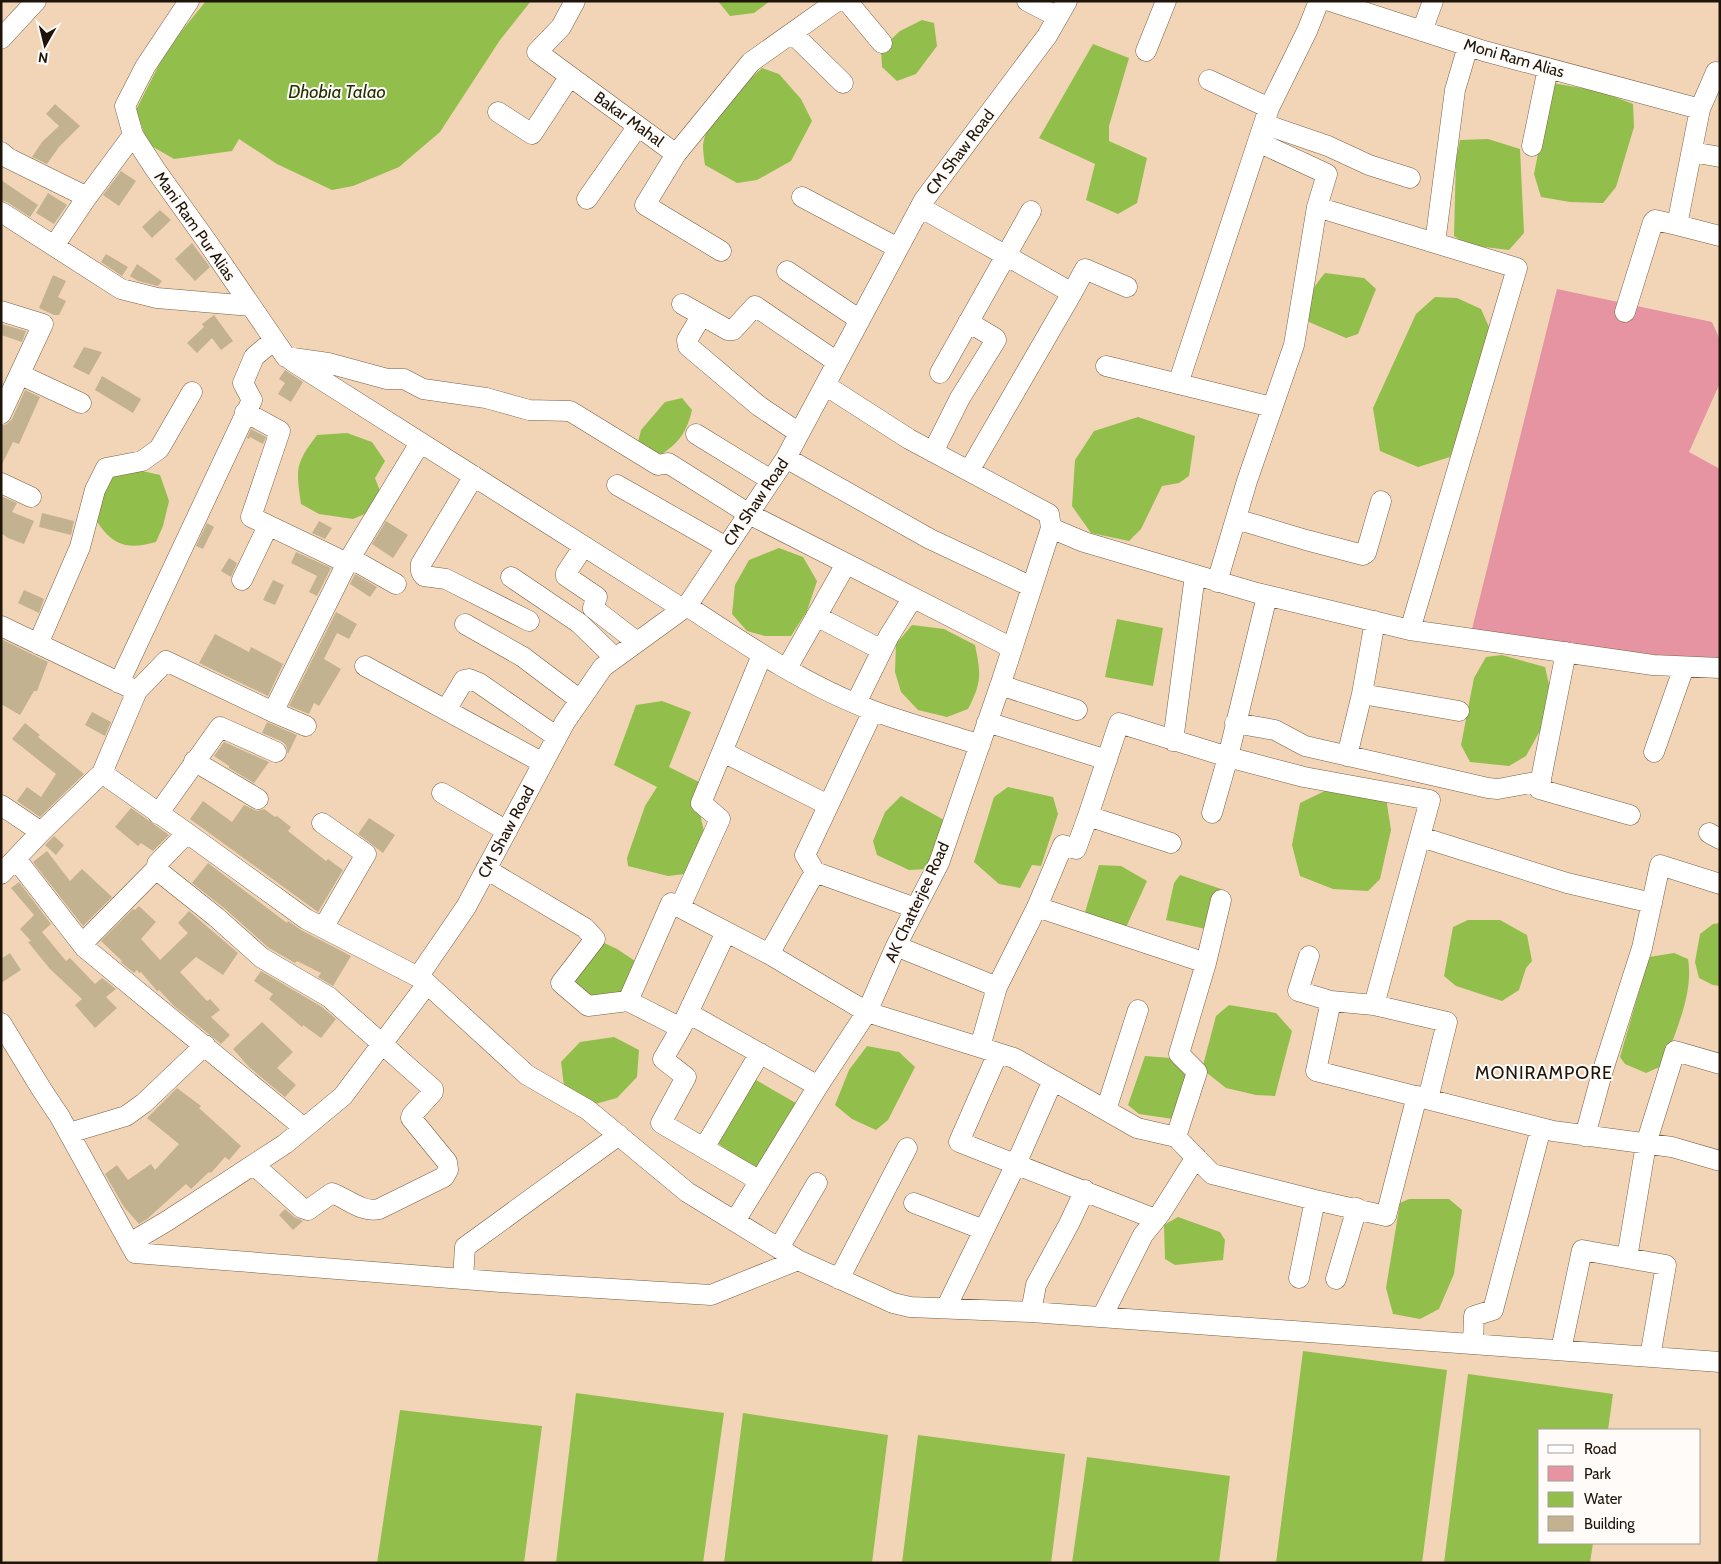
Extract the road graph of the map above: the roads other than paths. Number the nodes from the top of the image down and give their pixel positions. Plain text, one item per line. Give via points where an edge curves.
1 (36, 1) edge
2 (190, 1) edge
3 (575, 1) edge
4 (837, 1) edge
5 (846, 1) edge
6 (1027, 1) edge
7 (1166, 1) edge
8 (1319, 1) edge
9 (1330, 1) edge
10 (1433, 1) edge
11 (1062, 9) edge
12 (1422, 31) junction
13 (792, 33) junction
14 (1, 39) edge
15 (882, 43) dead end
16 (1468, 46) junction
17 (1146, 51) dead end
18 (1548, 68) junction
19 (1720, 73) edge
20 (570, 76) junction
21 (1209, 80) dead end
22 (843, 83) dead end
23 (1700, 109) junction
24 (498, 112) dead end
25 (1263, 125) junction
26 (638, 126) junction
27 (133, 135) junction
28 (1532, 146) dead end
29 (1, 152) edge
30 (1692, 152) junction
31 (676, 154) junction
32 (1720, 157) edge
33 (1410, 178) dead end
34 (802, 196) dead end
35 (86, 197) junction
36 (587, 199) dead end
37 (920, 207) junction
38 (1317, 207) junction
39 (1031, 211) dead end
40 (1, 212) edge
41 (1677, 225) junction
42 (1720, 236) edge
43 (1435, 243) junction
44 (54, 246) junction
45 (898, 248) junction
46 (722, 252) dead end
47 (1006, 254) junction
48 (787, 271) dead end
49 (1127, 287) dead end
50 (1072, 294) junction
51 (682, 304) dead end
52 (251, 306) junction
53 (1, 311) edge
54 (1625, 312) dead end
55 (702, 315) junction
56 (860, 320) junction
57 (968, 322) junction
58 (274, 340) junction
59 (286, 357) junction
60 (838, 362) junction
61 (1106, 366) dead end
62 (940, 373) dead end
63 (21, 375) junction
64 (1178, 384) junction
65 (825, 385) junction
66 (192, 392) dead end
67 (81, 403) dead end
68 (1272, 407) junction
69 (245, 412) junction
70 (1, 414) edge
71 (696, 434) dead end
72 (799, 434) junction
73 (420, 443) junction
74 (933, 452) junction
75 (786, 458) junction
76 (969, 471) junction
77 (474, 476) junction
78 (772, 480) junction
79 (1, 483) edge
80 (617, 486) dead end
81 (31, 497) dead end
82 (1382, 501) dead end
83 (749, 514) junction
84 (1236, 519) junction
85 (268, 526) junction
86 (1052, 528) junction
87 (584, 546) junction
88 (726, 548) junction
89 (347, 563) junction
90 (846, 564) junction
91 (1195, 575) junction
92 (511, 578) dead end
93 (242, 580) dead end
94 (1217, 582) junction
95 (396, 584) dead end
96 (1032, 588) junction
97 (1267, 596) junction
98 (912, 598) junction
99 (685, 607) junction
100 (816, 616) junction
101 (529, 621) dead end
102 (1375, 621) junction
103 (465, 624) dead end
104 (1, 626) edge
105 (1410, 630) junction
106 (637, 642) junction
107 (38, 644) junction
108 (1012, 648) junction
109 (882, 650) junction
110 (1566, 652) junction
111 (762, 655) junction
112 (615, 658) junction
113 (365, 666) dead end
114 (1684, 667) junction
115 (787, 668) junction
116 (1720, 668) edge
117 (119, 683) junction
118 (1000, 685) junction
119 (137, 692) junction
120 (1362, 694) junction
121 (580, 700) junction
122 (865, 707) junction
123 (446, 710) junction
124 (1077, 710) dead end
125 (1459, 711) dead end
126 (273, 712) junction
127 (987, 722) junction
128 (1235, 723) junction
129 (306, 726) dead end
130 (557, 737) junction
131 (1173, 740) junction
132 (980, 745) junction
133 (276, 752) dead end
134 (723, 752) junction
135 (1654, 752) dead end
136 (1347, 756) junction
137 (1228, 757) junction
138 (1107, 760) junction
139 (194, 761) junction
140 (543, 763) junction
141 (102, 773) junction
142 (1541, 781) junction
143 (442, 793) dead end
144 (258, 799) dead end
145 (1, 805) edge
146 (828, 805) junction
147 (1212, 813) dead end
148 (158, 814) junction
149 (1630, 814) dead end
150 (1088, 816) junction
151 (322, 823) dead end
152 (507, 831) junction
153 (41, 832) junction
154 (187, 833) junction
155 (1421, 838) junction
156 (1171, 843) dead end
157 (16, 859) junction
158 (157, 868) junction
159 (486, 869) junction
160 (815, 872) junction
161 (1, 874) edge
162 (1720, 884) edge
163 (1221, 900) dead end
164 (1652, 903) junction
165 (680, 907) junction
166 (1037, 907) junction
167 (915, 908) junction
168 (323, 928) junction
169 (726, 932) junction
170 (82, 944) junction
171 (896, 946) junction
172 (769, 954) junction
173 (1309, 956) dead end
174 (1206, 963) junction
175 (422, 980) junction
176 (997, 987) junction
177 (628, 1001) junction
178 (1331, 1001) junction
179 (1374, 1005) junction
180 (1138, 1010) dead end
181 (867, 1012) junction
182 (684, 1021) junction
183 (1, 1023) edge
184 (205, 1045) junction
185 (382, 1045) junction
186 (989, 1050) junction
187 (760, 1053) junction
188 (1720, 1064) edge
189 (1053, 1080) junction
190 (818, 1086) junction
191 (1422, 1098) junction
192 (1106, 1110) junction
193 (304, 1128) junction
194 (1542, 1128) junction
195 (69, 1133) junction
196 (619, 1135) junction
197 (1176, 1136) junction
198 (1585, 1136) junction
199 (1646, 1144) junction
200 (704, 1148) junction
201 (907, 1148) dead end
202 (1196, 1158) junction
203 (1720, 1161) edge
204 (1016, 1164) junction
205 (254, 1165) junction
206 (760, 1180) junction
207 (817, 1183) dead end
208 (1085, 1190) junction
209 (1315, 1200) junction
210 (914, 1203) dead end
211 (1357, 1208) junction
212 (1155, 1219) junction
213 (735, 1221) junction
214 (984, 1230) junction
215 (130, 1243) junction
216 (779, 1248) junction
217 (1627, 1258) junction
218 (798, 1260) junction
219 (1299, 1278) dead end
220 (463, 1279) junction
221 (839, 1279) junction
222 (1336, 1279) dead end
223 (946, 1308) junction
224 (1032, 1312) junction
225 (1102, 1317) junction
226 (1472, 1344) junction
227 (1561, 1350) junction
228 (1650, 1357) junction
229 (1720, 1362) edge

1 - 14 street
2 - 27 street, Mani Ram Pur Alias via 145,67 125,106
3 - 20 street, Bakar Mahal via 561,26 537,52
4 - 13 street, Bakar Mahal
5 - 15 street
6 - 11 street
7 - 17 street
8 - 25 street
9 - 12 street, Moni Ram Alias
10 - 12 street
11 - 37 street, CM Shaw Road via 1047,36
12 - 16 street, Moni Ram Alias
13 - 22 street
13 - 31 street, Bakar Mahal via 751,62
16 - 18 street, Moni Ram Alias
16 - 43 street via 1455,90
18 - 23 street, Moni Ram Alias
18 - 28 street
19 - 23 street via 1716,72
20 - 24 street via 532,134
20 - 26 street, Bakar Mahal
21 - 25 street
23 - 30 street
25 - 33 street
25 - 38 street via 1326,174
25 - 64 street
26 - 31 street, Bakar Mahal
26 - 36 street
27 - 35 street
27 - 52 street, Mani Ram Pur Alias
29 - 35 street
30 - 32 street
30 - 41 street
31 - 46 street via 645,205
34 - 45 street
35 - 44 street
37 - 45 street, CM Shaw Road
37 - 47 street
38 - 43 street
38 - 68 street via 1294,345
39 - 47 street
40 - 44 street
41 - 42 street
41 - 54 street via 1653,222
43 - 105 street via 1517,268
44 - 52 street via 121,289 157,298
45 - 56 street, CM Shaw Road
47 - 50 street
47 - 57 street
48 - 56 street
49 - 50 street via 1085,269
50 - 76 street
51 - 55 street
52 - 58 street, Mani Ram Pur Alias
53 - 63 street via 43,324
55 - 60 street via 733,330 755,306
55 - 72 street via 687,340 688,346 759,406
56 - 60 street, CM Shaw Road
57 - 62 street
57 - 74 street via 996,340 960,398
58 - 59 street, Mani Ram Pur Alias
58 - 69 street via 254,357 243,383 252,400
59 - 73 street
59 - 83 street via 328,363 387,379 404,379 423,389 486,398 529,410 570,411 658,465 668,463
60 - 65 street, CM Shaw Road
61 - 64 street
63 - 67 street
63 - 70 street
64 - 68 street
65 - 72 street, CM Shaw Road
65 - 74 street
66 - 107 street via 159,449 142,461 106,468 95,490 80,547
68 - 84 street
69 - 85 street via 280,431 251,517
69 - 117 street
71 - 78 street
72 - 75 street, CM Shaw Road
73 - 77 street
73 - 89 street
74 - 76 street
75 - 78 street, CM Shaw Road
75 - 96 street via 930,539
76 - 86 street via 1049,514
77 - 87 street
77 - 101 street via 421,564 421,574 446,579
78 - 83 street, CM Shaw Road
79 - 81 street
80 - 88 street
82 - 84 street via 1363,555
83 - 88 street, CM Shaw Road
83 - 90 street
84 - 94 street
85 - 89 street
85 - 93 street
86 - 91 street via 1084,542
86 - 96 street, AK Chatterjee Road
87 - 99 street
87 - 106 street via 566,576 597,597 593,608
88 - 99 street, CM Shaw Road
89 - 95 street via 357,562
89 - 126 street
90 - 98 street
90 - 100 street
91 - 94 street
91 - 131 street
92 - 112 street via 578,623
94 - 97 street
96 - 108 street, AK Chatterjee Road
97 - 102 street
97 - 128 street
98 - 108 street
98 - 109 street
99 - 106 street, CM Shaw Road
99 - 111 street
100 - 109 street
100 - 115 street
102 - 105 street
102 - 120 street
103 - 121 street via 523,657
104 - 107 street
105 - 110 street
106 - 112 street, CM Shaw Road
107 - 117 street
108 - 118 street, AK Chatterjee Road
109 - 122 street
110 - 114 street
110 - 142 street
111 - 115 street
111 - 134 street
112 - 121 street, CM Shaw Road via 603,667
113 - 123 street
114 - 116 street
114 - 135 street
115 - 122 street
117 - 119 street
118 - 124 street
118 - 127 street, AK Chatterjee Road
119 - 126 street via 166,661
119 - 141 street
120 - 125 street
120 - 136 street
121 - 130 street, CM Shaw Road
122 - 132 street
122 - 146 street
123 - 130 street via 464,680 469,679
123 - 140 street
126 - 129 street
127 - 132 street, AK Chatterjee Road
127 - 138 street
128 - 136 street via 1275,730 1305,746
128 - 137 street
130 - 140 street, CM Shaw Road
131 - 137 street
131 - 138 street via 1119,724
132 - 167 street, AK Chatterjee Road via 939,863
133 - 139 street via 220,727
134 - 146 street
134 - 165 street via 701,803 720,819
136 - 142 street via 1488,788
137 - 147 street
137 - 155 street via 1304,777 1430,800
138 - 150 street
139 - 144 street
139 - 148 street
140 - 152 street, CM Shaw Road
141 - 148 street
141 - 153 street
142 - 149 street via 1539,789
143 - 152 street
145 - 153 street
146 - 160 street via 804,855
148 - 154 street
150 - 156 street
150 - 166 street via 1076,849 1063,845
151 - 168 street via 366,854
152 - 159 street, CM Shaw Road
153 - 157 street
154 - 158 street via 157,864
154 - 168 street
155 - 164 street via 1567,883
155 - 179 street
157 - 161 street
157 - 170 street
158 - 170 street
158 - 185 street via 262,958 329,997
159 - 175 street, CM Shaw Road
159 - 177 street via 585,928 594,939 562,983 588,1006
160 - 167 street
160 - 172 street
162 - 164 street via 1660,865
163 - 174 street
164 - 198 street via 1642,948
165 - 169 street
165 - 177 street via 671,903
166 - 174 street
166 - 176 street
167 - 171 street, AK Chatterjee Road
168 - 175 street
169 - 172 street
169 - 182 street
170 - 184 street
171 - 176 street
171 - 181 street, AK Chatterjee Road
172 - 181 street
173 - 178 street via 1298,991
174 - 197 street via 1179,1054 1197,1072
175 - 185 street, CM Shaw Road
175 - 196 street via 527,1075 588,1110
176 - 186 street
177 - 182 street
178 - 179 street
178 - 191 street via 1316,1071
179 - 191 street via 1447,1022
180 - 192 street
181 - 186 street
181 - 190 street, AK Chatterjee Road
182 - 187 street
182 - 200 street via 663,1059 686,1077 661,1123
183 - 195 street
184 - 193 street
184 - 195 street via 126,1116
185 - 193 street, CM Shaw Road via 343,1096
185 - 205 street via 433,1089 411,1118 446,1162 448,1170 444,1177 372,1211 332,1193 308,1210
186 - 189 street via 1014,1058
186 - 204 street via 959,1142
187 - 190 street
187 - 200 street
188 - 199 street via 1675,1050
189 - 192 street
189 - 204 street
190 - 206 street, AK Chatterjee Road
191 - 194 street
191 - 211 street via 1386,1216
192 - 197 street via 1137,1128
193 - 205 street, CM Shaw Road
194 - 198 street
194 - 226 street via 1493,1310 1474,1316
195 - 215 street
196 - 213 street via 688,1192
196 - 220 street via 465,1247
197 - 202 street
198 - 199 street
199 - 203 street via 1672,1147
199 - 217 street
200 - 206 street
201 - 221 street
202 - 209 street via 1212,1174
202 - 212 street
204 - 208 street
204 - 214 street
205 - 215 street, CM Shaw Road
206 - 213 street, AK Chatterjee Road
207 - 216 street
208 - 212 street
208 - 224 street via 1036,1285
209 - 211 street
209 - 219 street
210 - 214 street
211 - 222 street
212 - 225 street via 1143,1235
213 - 216 street
214 - 223 street
215 - 220 street via 135,1253
216 - 218 street
217 - 227 street via 1582,1250
217 - 228 street via 1666,1265
218 - 220 street via 711,1295
218 - 221 street
221 - 223 street via 893,1303
223 - 224 street
224 - 225 street
225 - 226 street
226 - 227 street
227 - 228 street
228 - 229 street

